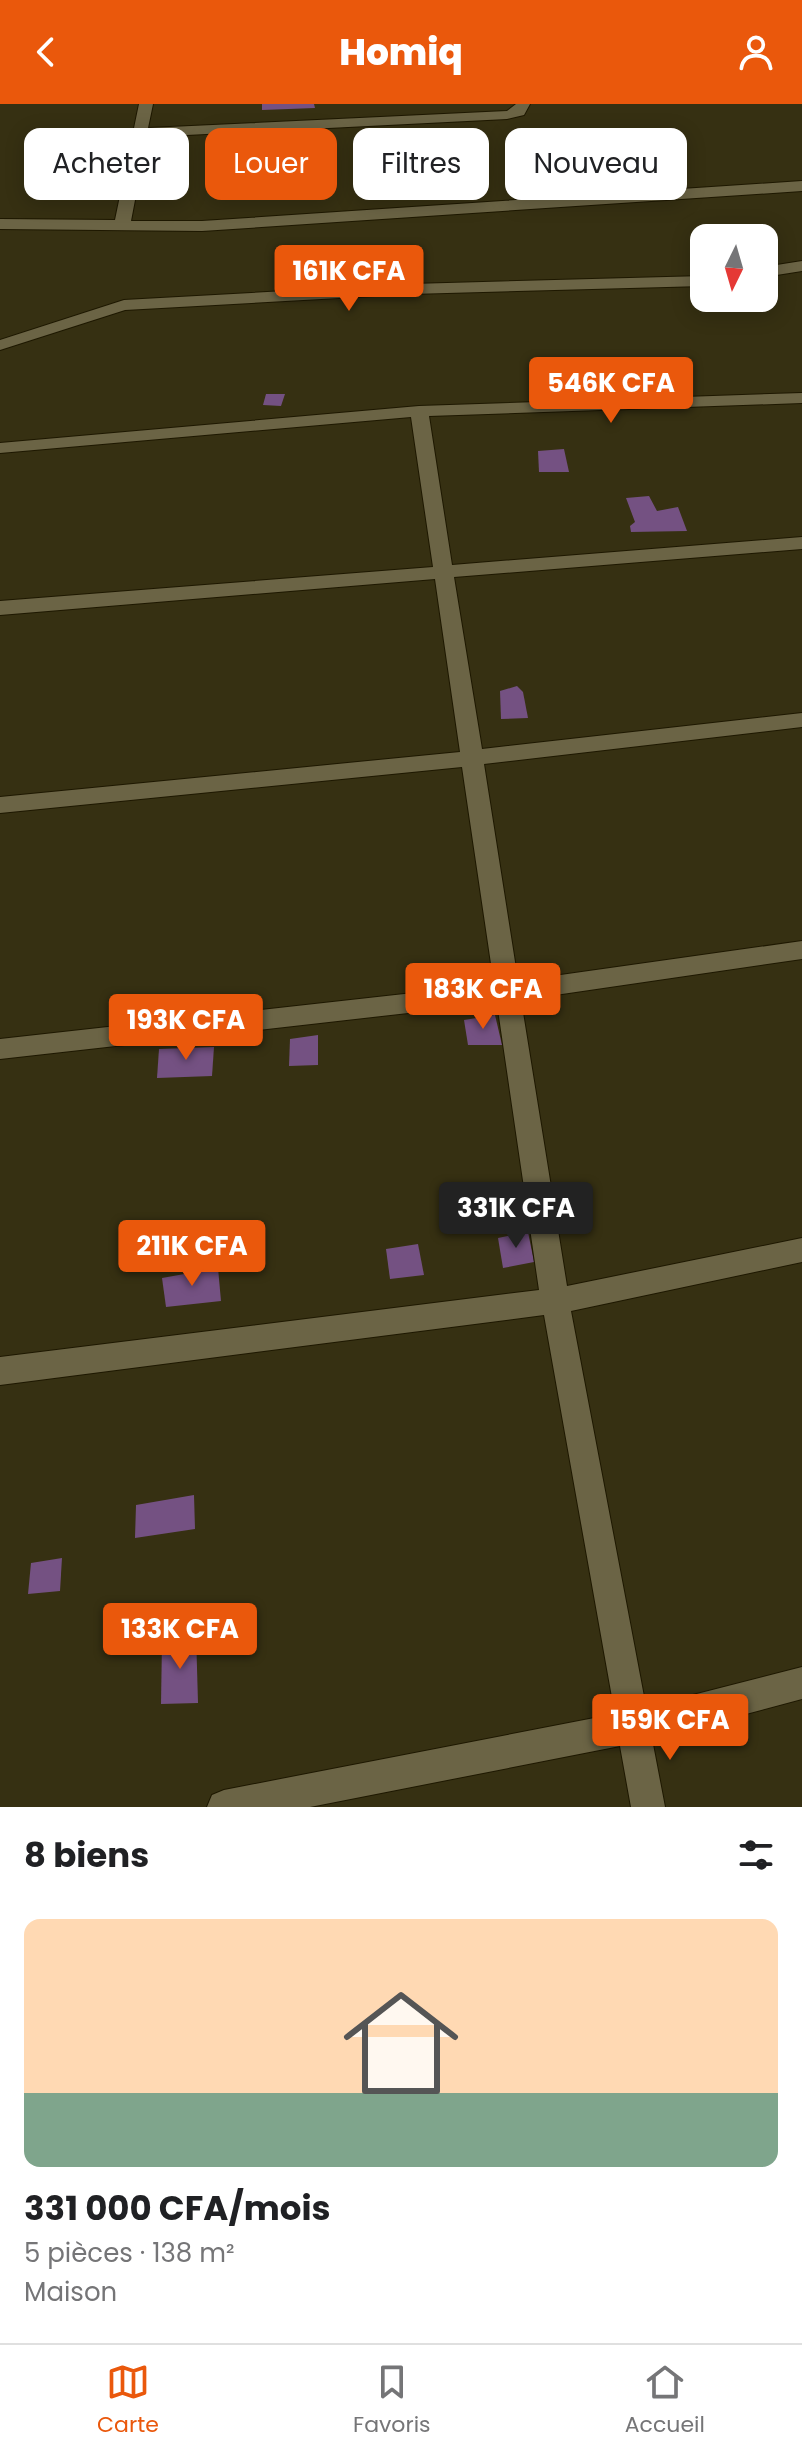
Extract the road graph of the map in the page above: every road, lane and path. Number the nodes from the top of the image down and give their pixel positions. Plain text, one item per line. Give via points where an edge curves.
1 (146, 104) edge
2 (523, 104) edge
3 (141, 128) edge
4 (189, 131) edge
5 (801, 188) edge
6 (127, 200) edge
7 (0, 224) edge
8 (122, 225) junction
9 (802, 266) edge
10 (778, 270) edge
11 (690, 281) edge
12 (0, 345) edge
13 (802, 398) edge
14 (419, 411) junction
15 (0, 448) edge
16 (802, 543) edge
17 (444, 572) junction
18 (0, 608) edge
19 (802, 720) edge
20 (473, 758) junction
21 (0, 805) edge
22 (802, 950) edge
23 (508, 992) junction
24 (0, 1049) edge
25 (802, 1250) edge
26 (555, 1301) junction
27 (0, 1371) edge
28 (802, 1683) edge
29 (634, 1727) junction
30 (224, 1807) edge
31 (648, 1807) edge

1 - 3 street
2 - 4 street via 519,112 507,115
5 - 8 street via 202,226
6 - 8 street
7 - 8 street
9 - 10 street
11 - 12 street via 411,289 124,305
13 - 14 street
14 - 15 street
14 - 17 street
16 - 17 street
17 - 18 street
17 - 20 street
19 - 20 street
20 - 21 street
20 - 23 street
22 - 23 street
23 - 24 street
23 - 26 street
25 - 26 street
26 - 27 street
26 - 29 street
28 - 29 street
29 - 30 street
29 - 31 street

